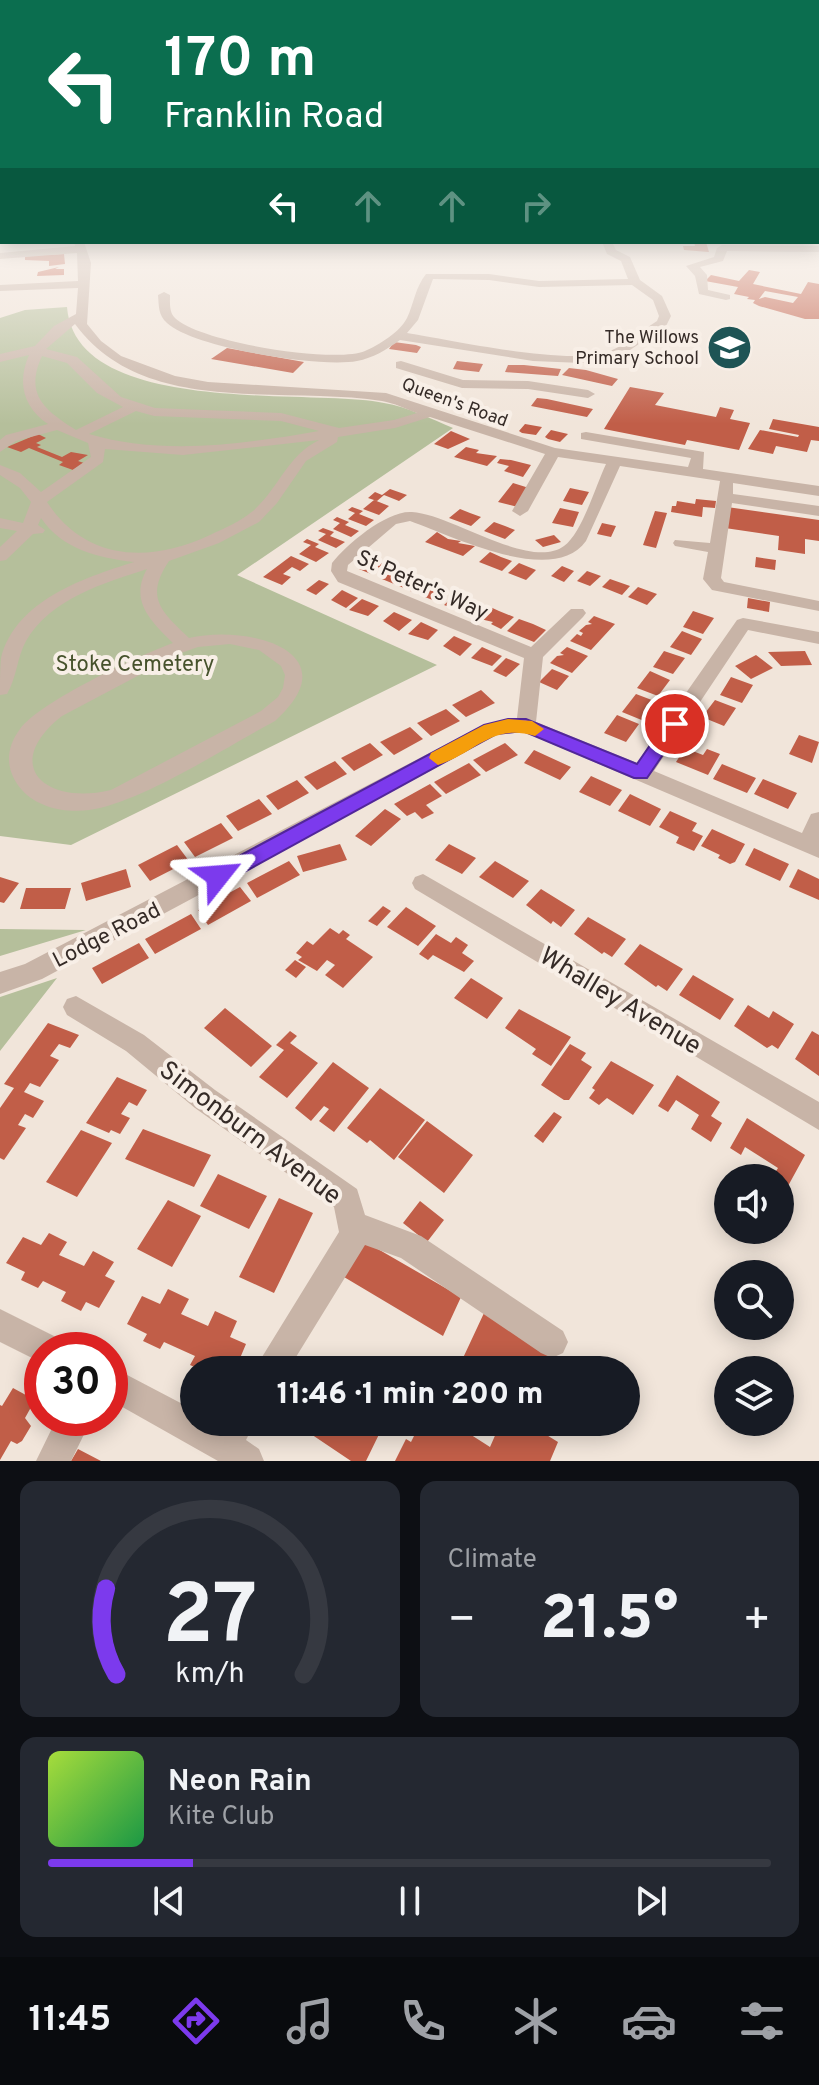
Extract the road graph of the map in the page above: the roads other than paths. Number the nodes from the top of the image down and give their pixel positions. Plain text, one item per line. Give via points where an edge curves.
1 (83, 287) edge
2 (421, 287) edge
3 (642, 287) edge
4 (705, 287) edge
5 (725, 294) dead end
6 (164, 295) dead end
7 (82, 316) junction
8 (395, 335) junction
9 (36, 350) junction
10 (0, 358) edge
11 (401, 365) dead end
12 (593, 394) dead end
13 (446, 402) junction
14 (135, 406) junction
15 (56, 426) junction
16 (342, 432) junction
17 (586, 436) dead end
18 (86, 437) junction
19 (0, 448) edge
20 (554, 452) junction
21 (614, 463) junction
22 (0, 469) edge
23 (694, 475) junction
24 (725, 488) junction
25 (819, 491) edge
26 (40, 500) junction
27 (520, 511) dead end
28 (819, 511) edge
29 (0, 523) edge
30 (29, 529) junction
31 (72, 539) junction
32 (681, 543) dead end
33 (717, 549) junction
34 (0, 556) edge
35 (163, 558) junction
36 (819, 606) edge
37 (577, 613) dead end
38 (819, 638) edge
39 (186, 645) junction
40 (534, 655) junction
41 (0, 689) edge
42 (526, 725) junction
43 (641, 773) junction
44 (819, 820) edge
45 (813, 846) edge
46 (423, 883) dead end
47 (0, 983) edge
48 (76, 1007) dead end
49 (819, 1117) edge
50 (352, 1225) junction
51 (0, 1325) edge
52 (24, 1337) edge
53 (552, 1342) dead end
54 (279, 1356) edge
55 (128, 1391) edge
56 (66, 1436) edge
57 (236, 1443) edge
58 (53, 1461) edge

1 - 7 street
2 - 8 street via 411,322
3 - 8 street via 658,298 664,319 613,355 533,357
4 - 5 street
6 - 8 street via 164,312 187,332 318,359 363,357
7 - 9 street via 64,322
7 - 13 street, Queen's Road via 85,331 105,352 153,374 208,386
9 - 10 street
9 - 14 street via 72,360 102,390
9 - 15 street via 28,387 38,409
11 - 13 street
12 - 13 street via 528,385
13 - 16 street via 401,422
13 - 20 street, Queen's Road via 523,445
14 - 16 street via 184,415 281,417
14 - 18 street
15 - 18 street
15 - 19 street via 11,438
16 - 18 street via 194,451 134,448
16 - 35 street via 302,457 259,515 220,537
17 - 23 street via 699,455
18 - 26 street via 99,451 98,459
20 - 21 street, Queen's Road
20 - 27 street
21 - 23 street, Queen's Road
21 - 40 street, St Peter's Way via 576,543 559,554 534,557 411,516 390,521 340,563 344,578
22 - 26 street via 28,483
23 - 24 street, Queen's Road
24 - 25 street, Queen's Road
24 - 28 street
24 - 33 street
26 - 30 street
26 - 31 street
29 - 30 street
30 - 31 street
30 - 34 street
31 - 35 street via 108,553
32 - 33 street
33 - 36 street via 712,579 718,586
35 - 39 street via 146,598
35 - 41 street via 88,583 37,617 15,645
37 - 40 street
38 - 43 street via 743,624
39 - 39 street via 53,712 30,730 18,751 18,771 32,790 59,802 117,796 268,716 295,686 285,656 259,641 230,638
40 - 42 street
42 - 43 street
42 - 47 street, Lodge Road via 490,730 191,891 33,972
43 - 45 street
44 - 45 street
46 - 49 street, Whalley Avenue
48 - 50 street, Simonburn Avenue via 135,1043 347,1199
50 - 53 street via 410,1247
50 - 54 street, Simonburn Avenue via 354,1235
51 - 52 street
55 - 57 street
56 - 58 street

